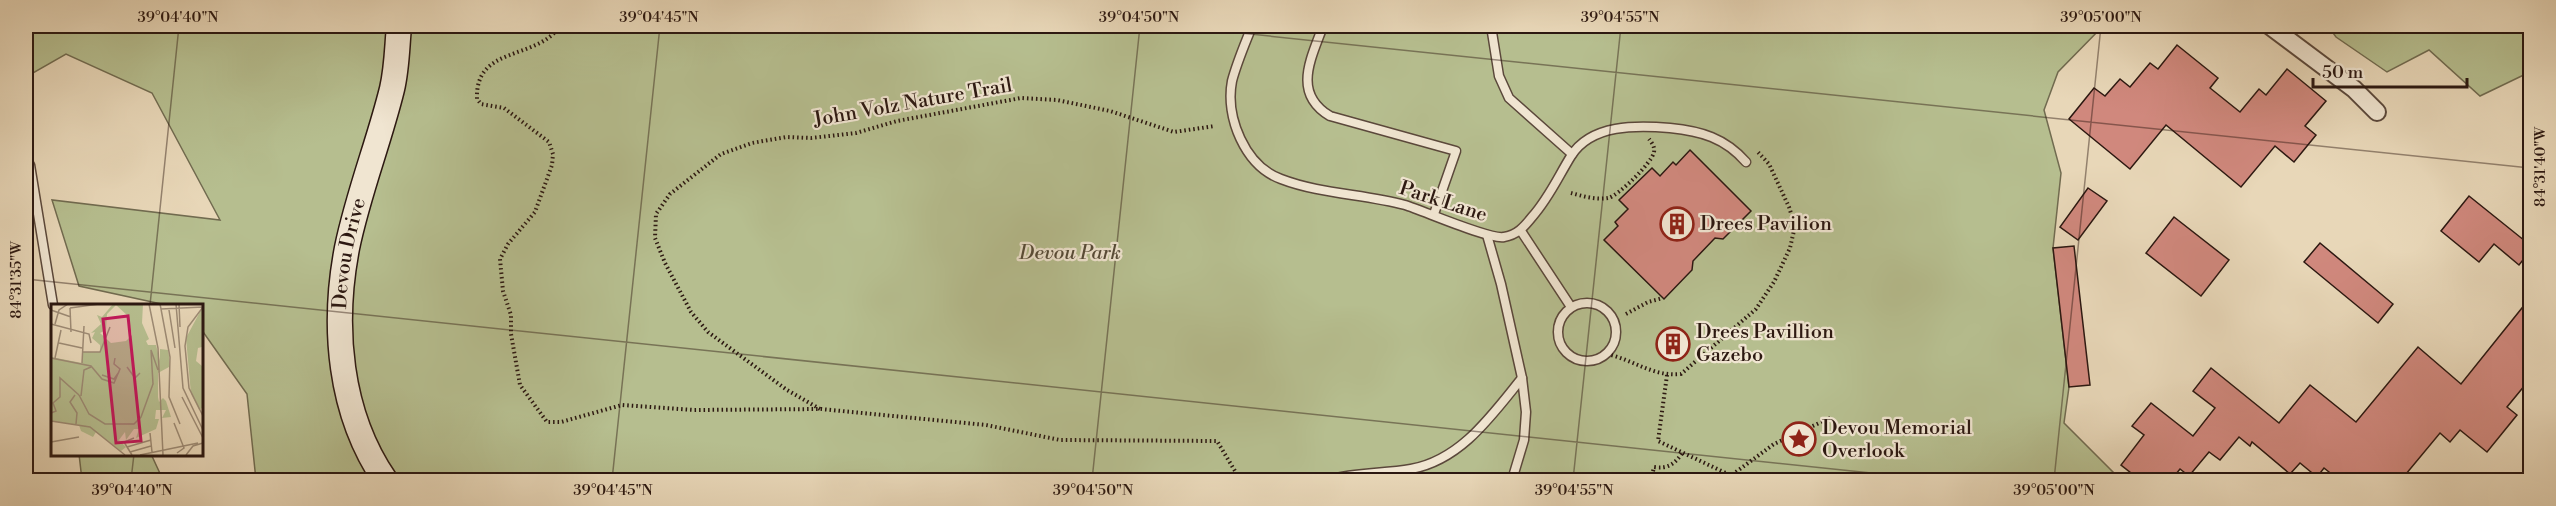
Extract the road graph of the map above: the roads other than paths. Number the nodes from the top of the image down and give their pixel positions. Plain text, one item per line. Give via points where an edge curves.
1 (399, 26) edge
2 (1252, 26) edge
3 (1323, 26) edge
4 (1491, 26) edge
5 (2270, 26) edge
6 (2377, 112) dead end
7 (1572, 154) junction
8 (1746, 162) dead end
9 (26, 163) edge
10 (1434, 214) junction
11 (1521, 231) junction
12 (1486, 234) junction
13 (53, 304) edge
14 (1571, 307) junction
15 (1522, 378) junction
16 (385, 480) edge
17 (1329, 480) edge
18 (1512, 480) edge

1 - 16 street, Devou Drive via 392,88 347,247 339,313 348,397 365,443
2 - 10 lane, Park Lane via 1232,83 1231,103 1239,139 1259,166 1279,179
3 - 10 lane via 1307,73 1308,91 1315,107 1330,116 1456,152
4 - 7 lane via 1499,76 1509,98
5 - 6 street via 2354,89
7 - 8 lane via 1590,137 1643,125 1700,131 1729,144
7 - 11 lane via 1552,192
9 - 13 lane via 30,165
10 - 12 lane, Park Lane
11 - 12 lane, Park Lane via 1503,238
11 - 14 lane
12 - 15 lane
14 - 14 lane via 1579,303 1599,305 1613,318 1616,337 1607,354 1589,362 1563,351 1557,332 1563,314
15 - 17 lane via 1483,427 1441,459 1411,469
15 - 18 lane via 1524,440

